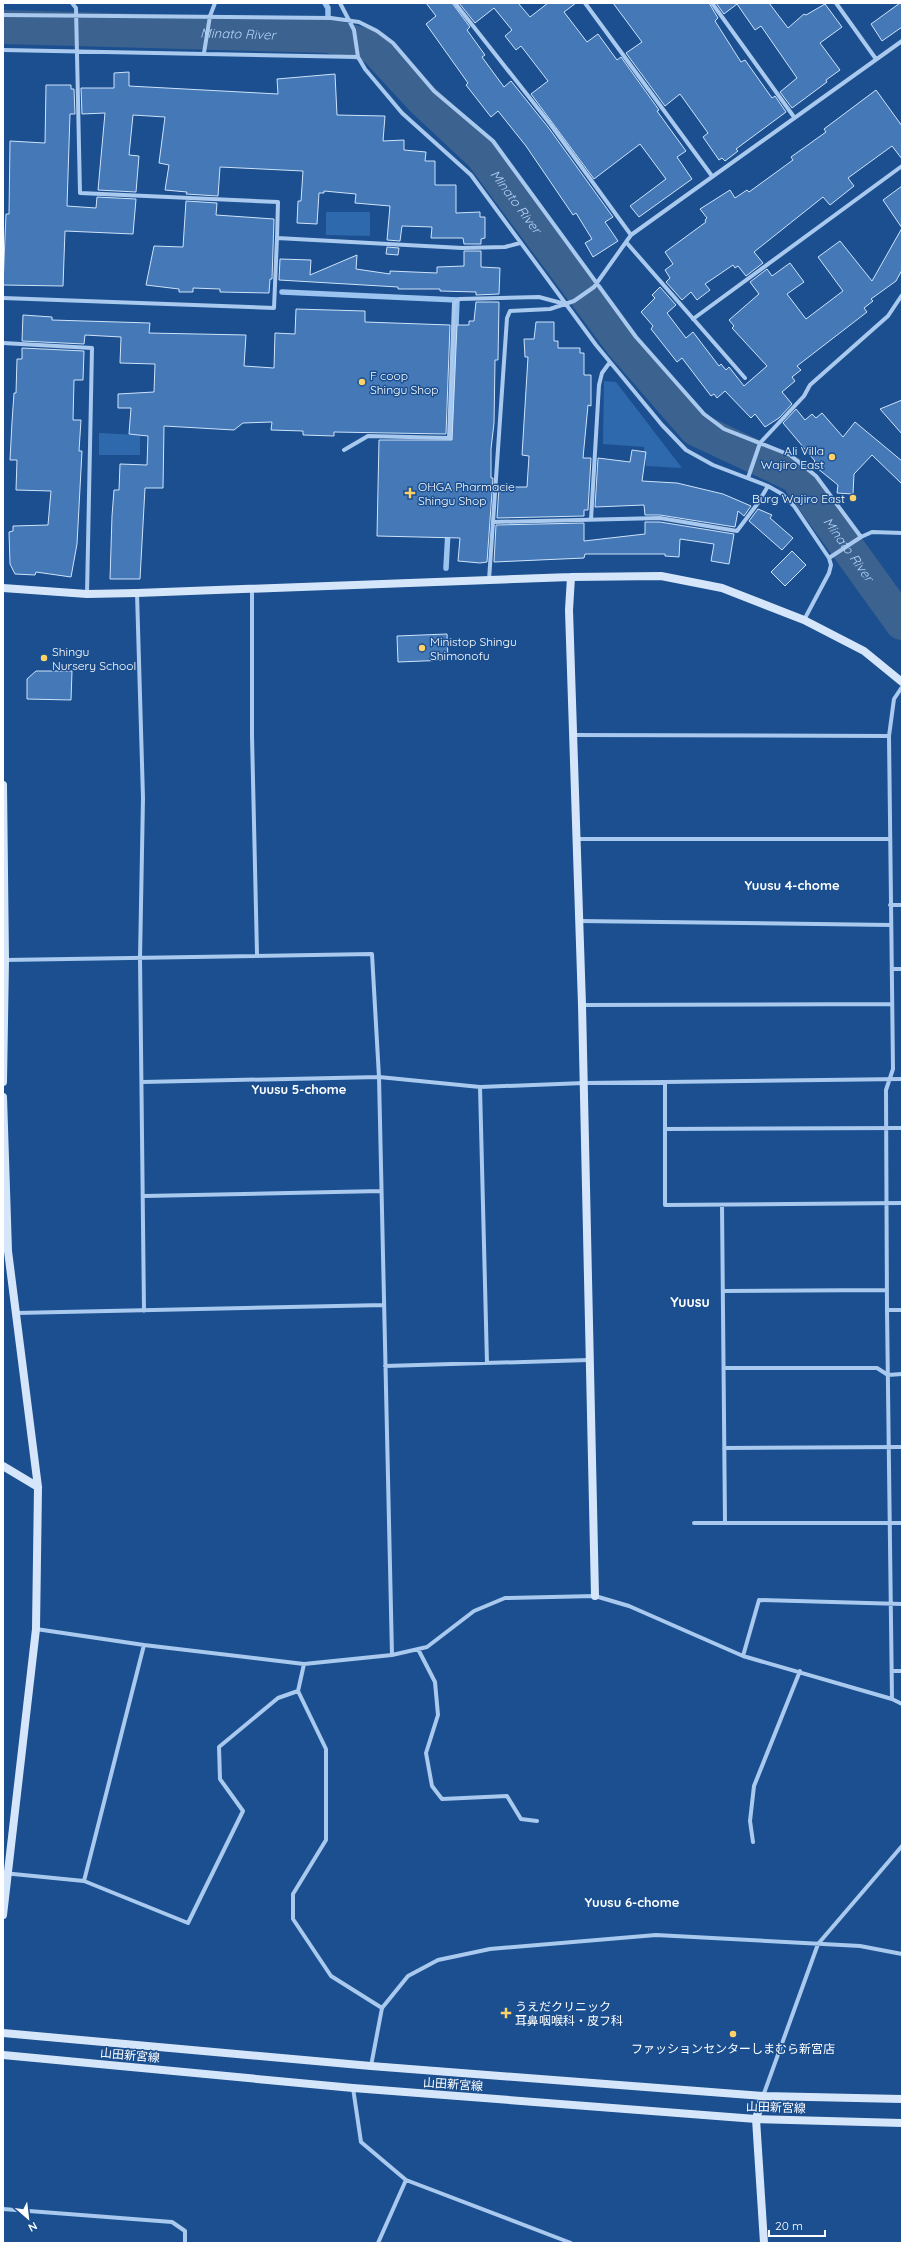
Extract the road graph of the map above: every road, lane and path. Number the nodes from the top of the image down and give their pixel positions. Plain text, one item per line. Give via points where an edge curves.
1 (72, 3) edge
2 (215, 3) edge
3 (340, 3) edge
4 (455, 3) edge
5 (585, 3) edge
6 (712, 3) edge
7 (836, 3) edge
8 (3, 15) edge
9 (76, 16) junction
10 (210, 16) junction
11 (349, 20) junction
12 (902, 41) edge
13 (3, 50) edge
14 (77, 50) junction
15 (204, 53) junction
16 (358, 57) junction
17 (876, 59) junction
18 (794, 117) junction
19 (902, 166) edge
20 (712, 176) junction
21 (631, 235) junction
22 (277, 238) junction
23 (626, 242) junction
24 (520, 243) junction
25 (597, 283) junction
26 (902, 295) edge
27 (3, 298) edge
28 (565, 304) junction
29 (693, 319) junction
30 (3, 343) edge
31 (610, 362) junction
32 (745, 378) dead end
33 (760, 443) junction
34 (344, 450) dead end
35 (748, 478) junction
36 (768, 486) junction
37 (591, 520) junction
38 (493, 522) junction
39 (902, 533) edge
40 (861, 537) junction
41 (829, 558) junction
42 (571, 577) junction
43 (489, 580) junction
44 (3, 588) edge
45 (252, 589) junction
46 (138, 593) junction
47 (86, 594) junction
48 (804, 620) junction
49 (902, 682) edge
50 (902, 687) edge
51 (573, 735) junction
52 (889, 736) junction
53 (3, 785) edge
54 (576, 839) junction
55 (889, 839) junction
56 (890, 905) junction
57 (902, 905) edge
58 (579, 921) junction
59 (891, 925) junction
60 (257, 954) junction
61 (140, 958) junction
62 (5, 960) junction
63 (892, 969) junction
64 (902, 969) edge
65 (892, 1004) junction
66 (582, 1005) junction
67 (379, 1077) junction
68 (902, 1079) edge
69 (890, 1080) junction
70 (3, 1082) edge
71 (142, 1082) junction
72 (665, 1082) junction
73 (584, 1084) junction
74 (480, 1087) junction
75 (3, 1097) edge
76 (887, 1128) junction
77 (902, 1128) edge
78 (665, 1129) junction
79 (382, 1191) junction
80 (144, 1196) junction
81 (887, 1203) junction
82 (902, 1203) edge
83 (722, 1205) junction
84 (6, 1251) edge
85 (887, 1290) junction
86 (723, 1291) junction
87 (384, 1305) junction
88 (887, 1310) junction
89 (902, 1310) edge
90 (144, 1311) junction
91 (16, 1313) junction
92 (589, 1360) junction
93 (487, 1363) junction
94 (385, 1366) junction
95 (724, 1368) junction
96 (888, 1374) junction
97 (902, 1374) edge
98 (890, 1447) junction
99 (902, 1447) edge
100 (724, 1448) junction
101 (3, 1466) edge
102 (38, 1487) junction
103 (725, 1522) junction
104 (694, 1523) dead end
105 (890, 1523) junction
106 (902, 1523) edge
107 (595, 1596) junction
108 (891, 1604) junction
109 (902, 1604) edge
110 (36, 1628) junction
111 (144, 1644) junction
112 (418, 1649) junction
113 (392, 1655) junction
114 (743, 1656) junction
115 (304, 1664) junction
116 (800, 1671) junction
117 (892, 1671) junction
118 (902, 1671) edge
119 (298, 1691) junction
120 (892, 1699) junction
121 (902, 1704) edge
122 (537, 1821) dead end
123 (752, 1842) dead end
124 (902, 1846) edge
125 (5, 1874) edge
126 (84, 1881) junction
127 (3, 1915) edge
128 (818, 1944) junction
129 (902, 1954) edge
130 (382, 2008) junction
131 (3, 2032) edge
132 (3, 2055) edge
133 (371, 2066) junction
134 (353, 2088) junction
135 (763, 2096) junction
136 (902, 2099) edge
137 (756, 2120) junction
138 (902, 2122) edge
139 (406, 2180) junction
140 (3, 2209) edge
141 (185, 2243) edge
142 (378, 2243) edge
143 (571, 2243) edge
144 (764, 2243) edge

1 - 9 street via 76,8
2 - 10 street
3 - 11 street
4 - 21 street via 551,125
5 - 20 street
6 - 18 street
7 - 17 street
8 - 9 street
9 - 10 street
9 - 14 street
10 - 11 street
10 - 15 street
11 - 16 street via 354,30
11 - 25 street via 377,31 393,44 434,91 493,141
12 - 17 street
13 - 14 street
14 - 15 street
14 - 22 street via 80,193 278,202
15 - 16 street
16 - 24 street via 364,69 402,113 471,175
17 - 18 street
18 - 20 street
19 - 29 street
20 - 21 street
21 - 23 street
22 - 24 street via 462,248 505,247
22 - 27 street via 274,308
23 - 25 street
23 - 29 street
24 - 28 street
25 - 28 street via 574,301
25 - 33 street via 636,337 704,414 724,429
26 - 33 street via 888,316 810,385 804,396
28 - 31 street
28 - 34 street via 539,297 459,299 454,303 449,438 368,436
28 - 38 street via 550,309 510,311 507,318
29 - 32 street
30 - 47 street via 92,348
31 - 35 street via 662,426 686,450 713,465
31 - 37 street via 602,373 599,385
33 - 35 street
33 - 40 street via 790,455 816,476
35 - 36 street
36 - 37 street via 737,531 660,518
36 - 41 street via 782,494 794,506
37 - 38 street
38 - 43 street
39 - 40 street via 872,532
40 - 41 street
41 - 48 street via 829,573
42 - 43 street
42 - 48 street via 661,576 722,588
42 - 51 street via 569,610
43 - 45 street
44 - 47 street
45 - 46 street
45 - 60 street via 252,736
46 - 47 street
46 - 61 street via 143,798
48 - 49 street via 864,651
50 - 52 street via 894,699
51 - 52 street
51 - 54 street
52 - 55 street
53 - 62 street
54 - 55 street
54 - 58 street
55 - 56 street
56 - 57 street
56 - 59 street
58 - 59 street
58 - 66 street
59 - 63 street
60 - 61 street
60 - 67 street via 372,954
61 - 62 street
61 - 71 street
62 - 70 street
63 - 64 street
63 - 65 street
65 - 66 street
65 - 69 street via 893,1069
66 - 73 street
67 - 71 street
67 - 74 street
67 - 79 street
68 - 69 street
69 - 72 street
69 - 76 street via 886,1090
71 - 80 street
72 - 73 street
72 - 78 street
73 - 74 street
73 - 92 street
74 - 93 street
75 - 84 street
76 - 77 street
76 - 78 street
76 - 81 street
78 - 83 street via 665,1204
79 - 80 street
79 - 87 street
80 - 90 street
81 - 82 street
81 - 83 street
81 - 85 street
83 - 86 street
84 - 91 street
85 - 86 street
85 - 88 street
86 - 95 street
87 - 90 street
87 - 94 street
88 - 89 street
88 - 96 street
90 - 91 street
91 - 102 street
92 - 93 street
92 - 107 street
93 - 94 street
94 - 113 street
95 - 96 street via 877,1368
95 - 100 street
96 - 97 street
96 - 98 street
98 - 99 street
98 - 100 street
98 - 105 street
100 - 103 street
101 - 102 street
102 - 110 street
103 - 104 street
103 - 105 street
105 - 106 street
105 - 108 street
107 - 112 street via 505,1598 474,1612 427,1647
107 - 114 street via 629,1606
108 - 109 street
108 - 114 street via 758,1600
108 - 117 street
110 - 111 street
110 - 125 street
111 - 115 street
111 - 126 street
112 - 113 street
112 - 122 street via 436,1688 438,1715 426,1753 432,1786 442,1799 507,1796 521,1819
113 - 115 street
114 - 116 street
115 - 119 street
116 - 120 street
116 - 123 street via 754,1786 750,1821
117 - 118 street
117 - 120 street
119 - 126 street via 278,1698 219,1747 220,1779 243,1810 188,1923
119 - 130 street via 326,1749 326,1840 293,1894 293,1919 330,1976
120 - 121 street
124 - 128 street
125 - 126 street
125 - 127 street
128 - 129 street via 860,1946
128 - 130 street via 656,1935 490,1949 438,1960 408,1976
128 - 135 street
130 - 133 street
131 - 133 street, 山田新宮線
132 - 134 street, 山田新宮線
133 - 135 street, 山田新宮線
134 - 137 street, 山田新宮線
134 - 139 street via 361,2142
135 - 136 street, 山田新宮線
135 - 137 street
137 - 138 street, 山田新宮線
137 - 144 street
139 - 142 street
139 - 143 street
140 - 141 street via 172,2222 185,2231

